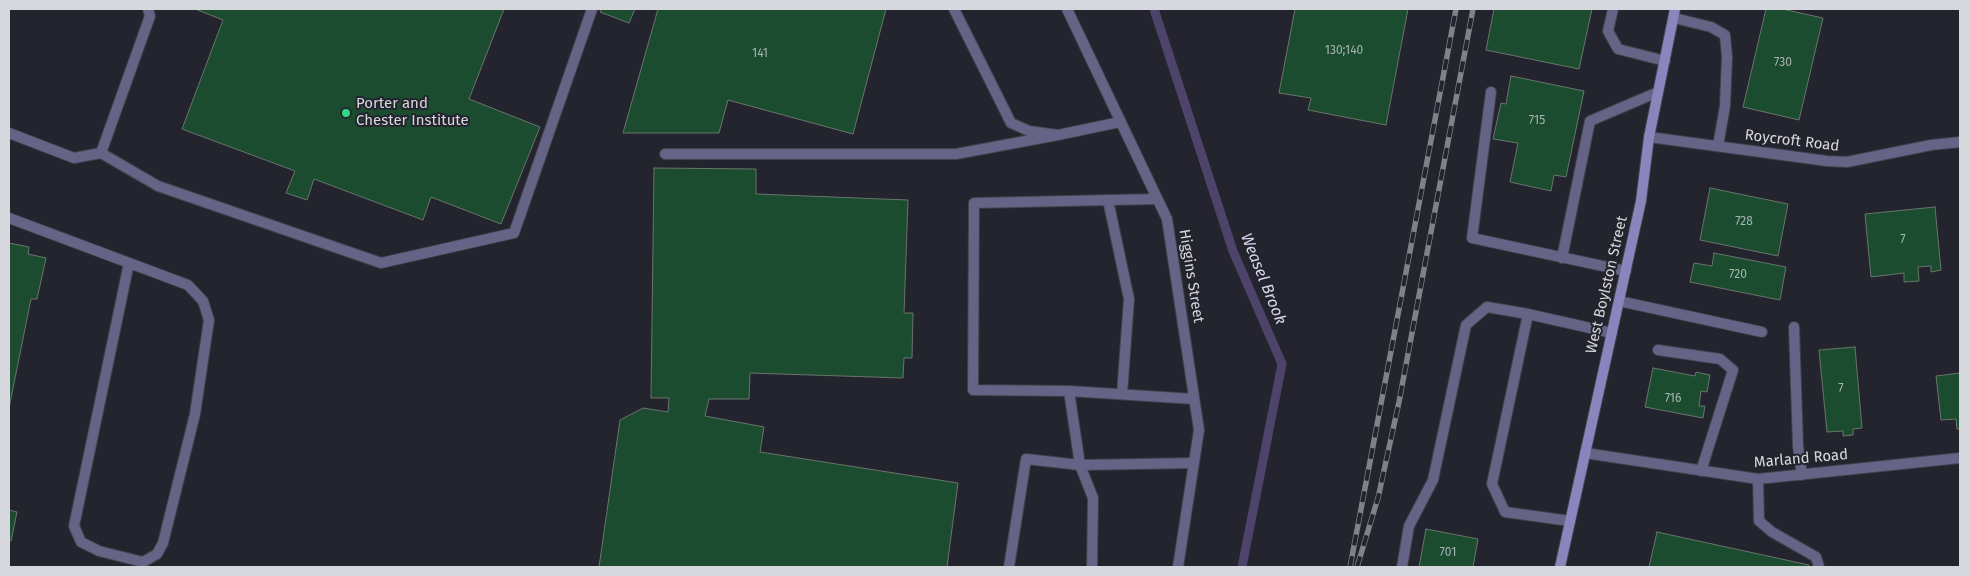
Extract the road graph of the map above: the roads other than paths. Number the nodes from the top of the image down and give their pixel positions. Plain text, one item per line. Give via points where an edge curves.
1 (148, 9) edge
2 (592, 9) edge
3 (954, 9) edge
4 (1066, 9) edge
5 (1613, 9) edge
6 (1675, 13) edge
7 (1665, 61) junction
8 (1491, 92) dead end
9 (1658, 92) junction
10 (1120, 122) junction
11 (9, 133) edge
12 (1058, 135) junction
13 (1650, 137) junction
14 (1960, 142) edge
15 (1718, 146) junction
16 (101, 153) junction
17 (665, 154) dead end
18 (1157, 199) junction
19 (1108, 200) junction
20 (9, 218) edge
21 (1562, 258) junction
22 (129, 263) junction
23 (1626, 271) junction
24 (1619, 301) junction
25 (1528, 314) junction
26 (1794, 327) dead end
27 (1762, 332) dead end
28 (1612, 333) junction
29 (1658, 350) dead end
30 (1069, 391) junction
31 (1122, 394) junction
32 (1194, 398) junction
33 (1585, 453) junction
34 (1960, 458) edge
35 (1194, 463) junction
36 (1080, 465) junction
37 (1701, 471) junction
38 (1802, 475) junction
39 (1758, 480) junction
40 (1570, 521) junction
41 (1009, 567) edge
42 (1092, 567) edge
43 (1178, 567) edge
44 (1402, 567) edge
45 (1560, 567) edge
46 (1819, 567) edge

1 - 16 street via 150,16
2 - 16 street via 514,233 381,263 158,186
3 - 12 street via 1011,123 1029,131
4 - 10 street, Higgins Street
5 - 7 street via 1608,31 1618,49
6 - 7 main road, West Boylston Street
6 - 15 street via 1725,35 1725,106
7 - 9 main road, West Boylston Street
8 - 21 street via 1472,238
9 - 13 main road, West Boylston Street
9 - 21 street via 1590,121
10 - 12 street
10 - 18 street, Higgins Street
11 - 16 street via 74,158
12 - 17 street via 956,154
13 - 15 street, Roycroft Road
13 - 23 main road, West Boylston Street
14 - 15 street, Roycroft Road via 1847,162
18 - 19 street
18 - 32 street, Higgins Street via 1167,220
19 - 30 street via 974,203 973,390
19 - 31 street via 1129,298
20 - 22 street
21 - 23 street
22 - 22 street via 188,285 203,301 209,320 195,414 163,543 157,554 143,562 99,551 81,542 74,526
23 - 24 main road, West Boylston Street
24 - 27 street
24 - 28 main road, West Boylston Street
25 - 28 street
25 - 40 street via 1492,484 1505,512
25 - 44 street via 1487,307 1466,325 1433,480 1409,526
26 - 38 street
28 - 33 main road, West Boylston Street
29 - 37 street via 1720,360 1733,370
30 - 31 street
30 - 36 street
31 - 32 street
32 - 35 street, Higgins Street via 1199,430
33 - 37 street, Marland Road
33 - 40 main road, West Boylston Street
34 - 38 street, Marland Road
35 - 36 street
35 - 43 street, Higgins Street
36 - 41 street via 1026,459
36 - 42 street via 1093,498
37 - 39 street, Marland Road
38 - 39 street, Marland Road
39 - 46 street via 1758,521 1816,557
40 - 45 main road, West Boylston Street

